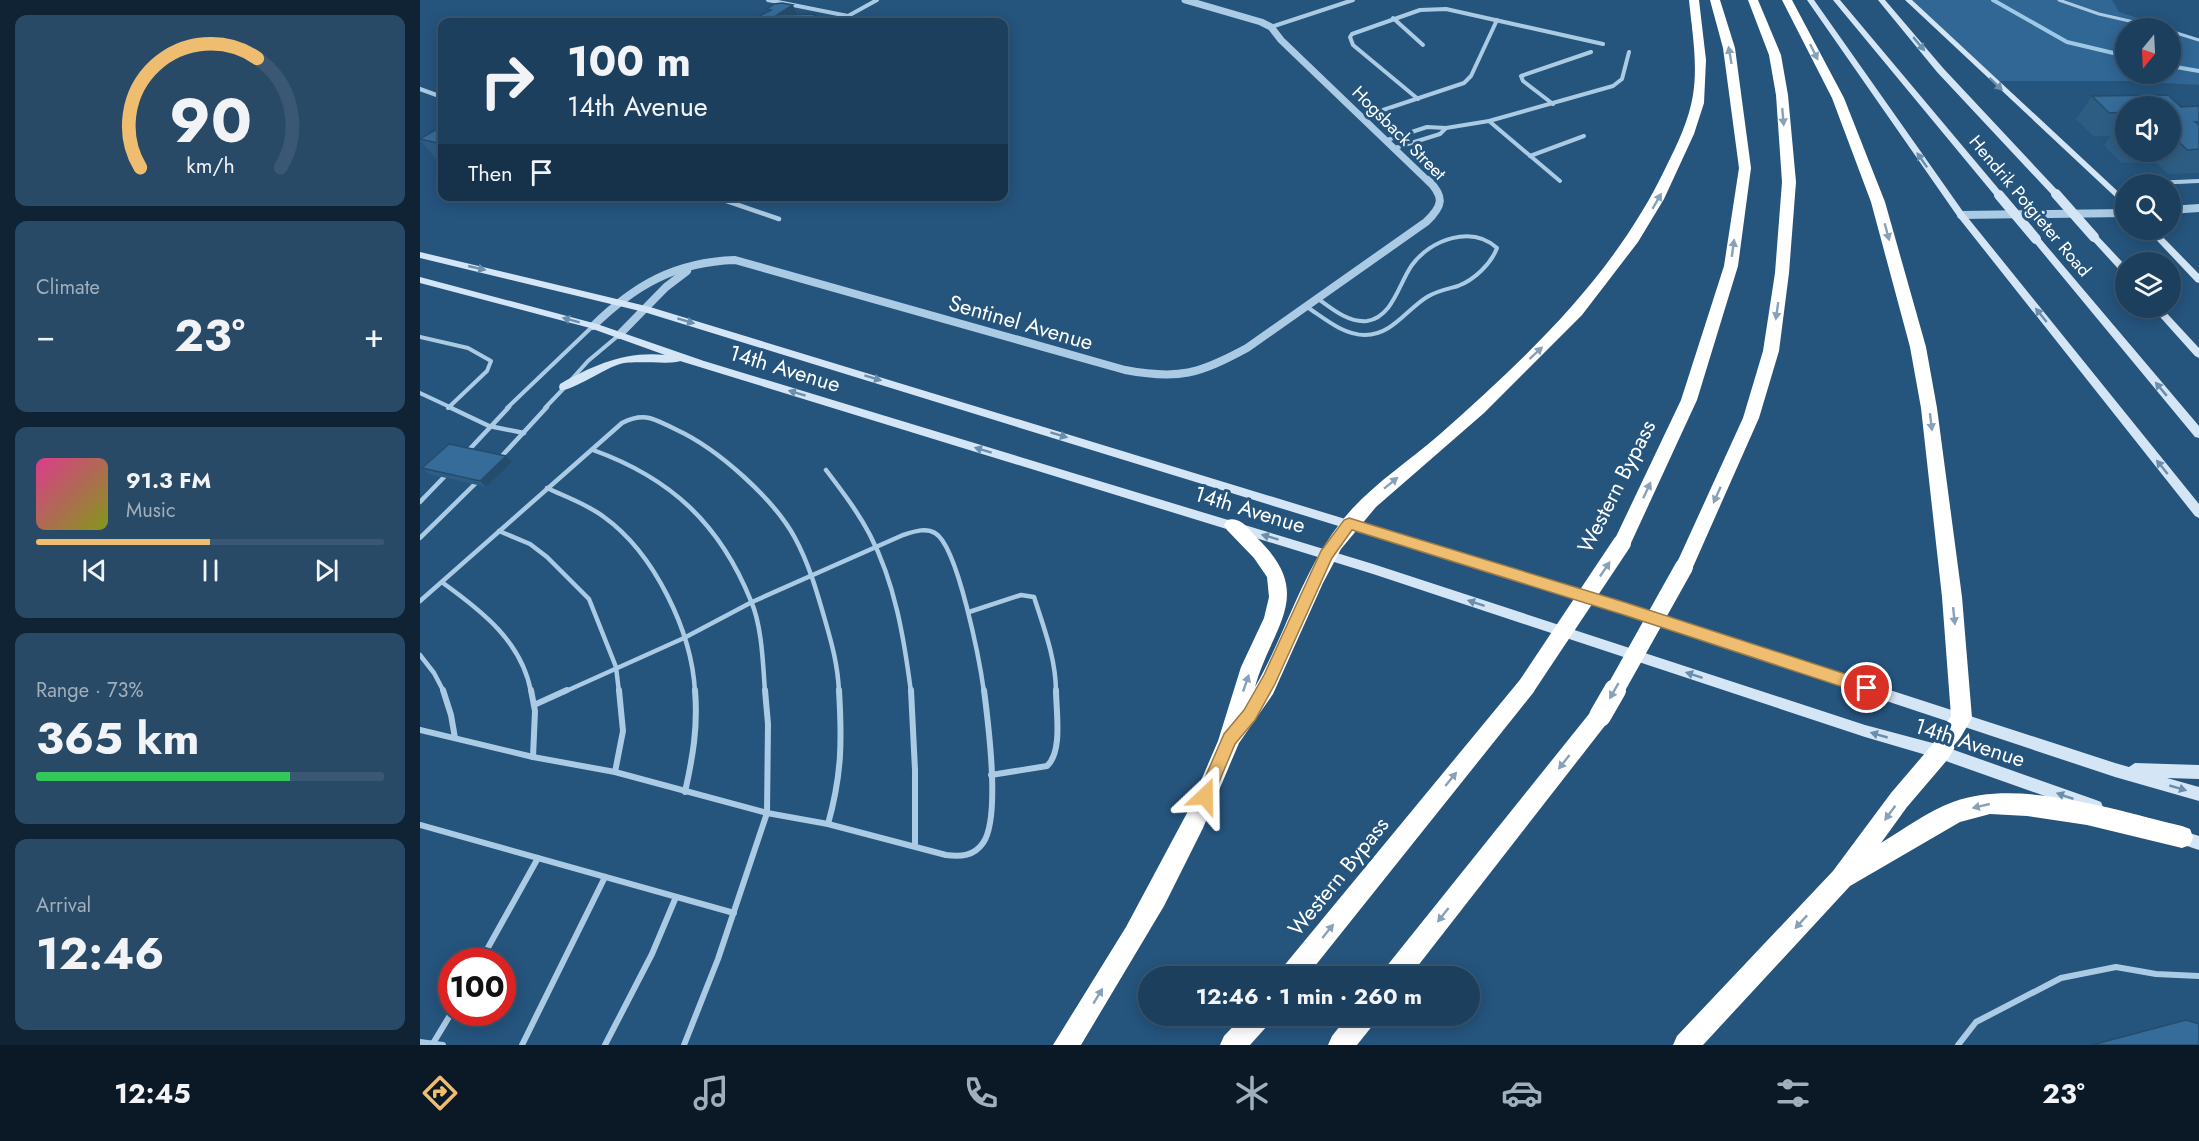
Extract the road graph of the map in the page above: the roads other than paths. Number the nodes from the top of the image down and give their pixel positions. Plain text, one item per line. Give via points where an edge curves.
1 (768, 0) edge
2 (877, 0) edge
3 (1185, 0) edge
4 (1353, 0) edge
5 (1694, 0) edge
6 (1715, 0) edge
7 (1753, 0) edge
8 (1787, 0) edge
9 (1810, 0) edge
10 (1836, 0) edge
11 (1881, 0) edge
12 (1908, 0) edge
13 (2059, 0) edge
14 (848, 16) junction
15 (851, 18) edge
16 (1393, 18) junction
17 (2116, 18) edge
18 (1497, 20) junction
19 (1271, 27) junction
20 (2181, 34) edge
21 (2199, 40) edge
22 (1603, 44) dead end
23 (1423, 45) dead end
24 (1591, 51) dead end
25 (1629, 52) dead end
26 (420, 88) edge
27 (438, 95) edge
28 (1418, 99) junction
29 (1553, 104) junction
30 (1362, 117) junction
31 (1489, 121) junction
32 (1446, 128) junction
33 (1584, 136) dead end
34 (1387, 140) junction
35 (1395, 148) junction
36 (1530, 156) junction
37 (1560, 181) dead end
38 (2199, 181) edge
39 (2101, 182) junction
40 (2181, 182) edge
41 (2115, 188) edge
42 (2115, 194) edge
43 (727, 201) edge
44 (2199, 208) edge
45 (2181, 209) edge
46 (2115, 213) edge
47 (1961, 215) junction
48 (779, 219) dead end
49 (2161, 240) edge
50 (420, 255) edge
51 (2115, 260) edge
52 (701, 264) junction
53 (420, 280) edge
54 (2199, 280) edge
55 (1317, 298) junction
56 (620, 301) junction
57 (1306, 306) junction
58 (646, 309) junction
59 (2166, 318) edge
60 (593, 326) junction
61 (619, 335) junction
62 (420, 337) edge
63 (427, 339) junction
64 (420, 343) edge
65 (2199, 354) edge
66 (700, 364) junction
67 (564, 387) junction
68 (420, 393) edge
69 (448, 408) junction
70 (489, 426) junction
71 (524, 433) junction
72 (2199, 434) edge
73 (593, 450) junction
74 (460, 460) edge
75 (495, 464) edge
76 (452, 469) edge
77 (826, 470) dead end
78 (480, 480) edge
79 (547, 488) junction
80 (420, 502) edge
81 (2199, 513) edge
82 (1349, 524) junction
83 (1233, 525) junction
84 (499, 531) junction
85 (420, 538) edge
86 (876, 546) junction
87 (1326, 555) junction
88 (812, 575) junction
89 (443, 583) junction
90 (420, 601) edge
91 (752, 602) junction
92 (969, 612) junction
93 (684, 638) junction
94 (420, 655) edge
95 (616, 667) junction
96 (534, 705) junction
97 (1962, 718) junction
98 (420, 730) edge
99 (455, 738) junction
100 (1229, 740) junction
101 (1940, 752) junction
102 (533, 757) junction
103 (2115, 770) junction
104 (615, 772) junction
105 (2199, 772) edge
106 (991, 775) junction
107 (685, 792) junction
108 (2199, 794) edge
109 (767, 813) junction
110 (828, 824) junction
111 (420, 825) edge
112 (2191, 840) edge
113 (915, 846) junction
114 (538, 858) junction
115 (605, 877) junction
116 (1841, 879) junction
117 (676, 897) junction
118 (735, 913) junction
119 (488, 948) edge
120 (1300, 966) edge
121 (1403, 966) edge
122 (2199, 976) edge
123 (444, 1026) edge
124 (1249, 1026) edge
125 (1356, 1026) edge
126 (420, 1042) edge
127 (433, 1044) edge
128 (443, 1045) edge
129 (522, 1045) edge
130 (605, 1045) edge
131 (684, 1045) edge
132 (1066, 1045) edge
133 (1233, 1045) edge
134 (1341, 1045) edge
135 (1686, 1045) edge
136 (1958, 1045) edge

1 - 14 street
2 - 14 street
3 - 19 street
4 - 19 street
82 -> 5 highway via 1554,336 1594,294 1642,228 1664,190 1694,119 1699,82
120 -> 6 highway, Western Bypass, bridge via 1526,687 1622,543 1689,400 1731,266 1745,168 1729,48
7 -> 121 highway, bridge via 1775,55 1789,182 1771,351 1751,418 1684,567 1600,716
8 -> 97 highway via 1838,98 1878,202 1918,347 1952,597
47 -> 9 main road
72 -> 10 main road, Hendrik Potgieter Road, bridge
11 -> 51 main road, Hendrik Potgieter Road, bridge
12 -> 39 main road
13 - 17 lane
14 - 15 street
16 - 18 street via 1438,8
16 - 23 street
16 - 28 street via 1356,31 1350,41
18 - 22 street
18 - 28 street via 1468,81
19 - 30 street, Hogsback Street
20 - 21 lane
24 - 29 street via 1521,76
25 - 29 street via 1618,84
26 - 27 street
28 - 30 street
29 - 31 street
30 - 34 street, Hogsback Street
31 - 32 street
31 - 36 street
32 - 34 street via 1427,127
32 - 35 street via 1440,134
33 - 36 street
34 - 35 street, Hogsback Street
35 - 55 street, Hogsback Street via 1438,190 1440,208 1426,222
36 - 37 street
38 - 40 lane
39 - 41 main road
39 - 42 main road
43 - 48 street
44 - 45 street
46 - 47 street
81 -> 47 main road
49 - 54 main road
50 -> 56 main road, 14th Avenue
52 - 56 street, Sentinel Avenue via 683,267 643,285
52 - 57 street, Sentinel Avenue via 725,260 748,263 1125,370 1160,376 1219,363
52 - 58 street, Sentinel Avenue via 666,287
60 -> 53 main road, 14th Avenue
55 - 57 street, Sentinel Avenue
55 - 57 lane via 1346,318 1368,321 1385,312 1420,256 1445,241 1462,234 1476,234 1489,239 1497,248 1495,256 1468,281 1430,294 1376,334 1351,332
56 - 58 main road, 14th Avenue
56 - 60 street, Sentinel Avenue
58 - 61 street, Sentinel Avenue
58 -> 82 main road, 14th Avenue
59 - 65 main road
60 - 61 main road, 14th Avenue
60 - 70 lane
61 - 66 main road, 14th Avenue
61 - 67 lane
62 - 63 lane
63 - 64 lane
63 - 69 lane via 468,348 491,361 487,371
66 - 67 main road via 626,358 598,367
83 -> 66 main road, 14th Avenue
67 - 71 lane
68 - 69 lane
69 - 70 lane
70 - 71 lane
70 - 74 lane
71 - 75 lane
73 - 79 lane
73 - 88 lane via 622,423 637,416 654,418 690,436 757,489 794,536
73 - 91 lane via 652,478 685,501 718,537
76 - 80 lane
77 - 86 lane via 852,504
78 - 85 lane
79 - 84 lane
79 - 93 lane via 601,515 621,533 647,563 669,598
82 - 87 highway
82 - 97 main road, 14th Avenue
87 -> 83 main road, 14th Avenue
100 -> 83 highway via 1252,665 1278,604 1274,570
84 - 89 lane
84 - 95 lane via 530,544 589,599
86 - 88 lane
86 - 92 lane via 912,532 934,532 946,546
86 - 113 lane via 902,624 916,744
87 - 100 highway via 1270,680 1250,715
101 -> 87 main road, 14th Avenue
88 - 91 lane
88 - 110 lane via 838,667 842,744 838,789
89 - 90 lane
89 - 96 lane via 479,608 512,641
91 - 93 lane
91 - 109 lane via 762,652 768,724
92 - 106 lane via 987,701
92 - 106 lane via 1021,595 1034,597 1056,675 1054,760 1047,766
93 - 95 lane
93 - 107 lane via 696,714 695,747
94 - 99 lane via 431,666 447,698
95 - 96 lane
95 - 104 lane via 623,731
96 - 102 lane
97 - 101 highway
97 - 103 main road, 14th Avenue
98 - 99 lane
99 - 102 lane
132 -> 100 highway via 1149,911 1190,833
112 -> 101 main road, 14th Avenue
101 -> 116 highway
102 - 104 lane
103 - 105 main road
103 -> 108 main road, 14th Avenue
104 - 107 lane
106 - 113 lane via 991,823 988,835 976,850 964,857
107 - 109 lane
109 - 110 lane
109 - 118 lane
110 - 113 lane
111 - 114 lane
112 -> 116 highway via 2086,814 1990,803 1955,812
114 - 115 lane
114 - 119 lane
115 - 117 lane
115 - 129 lane
116 -> 135 highway
117 - 118 lane
117 - 130 lane via 652,954
118 - 131 lane
122 - 136 lane via 2116,967 2061,978 1976,1022
123 - 127 lane
124 - 133 highway
125 - 134 highway
126 - 127 lane
127 - 128 lane

